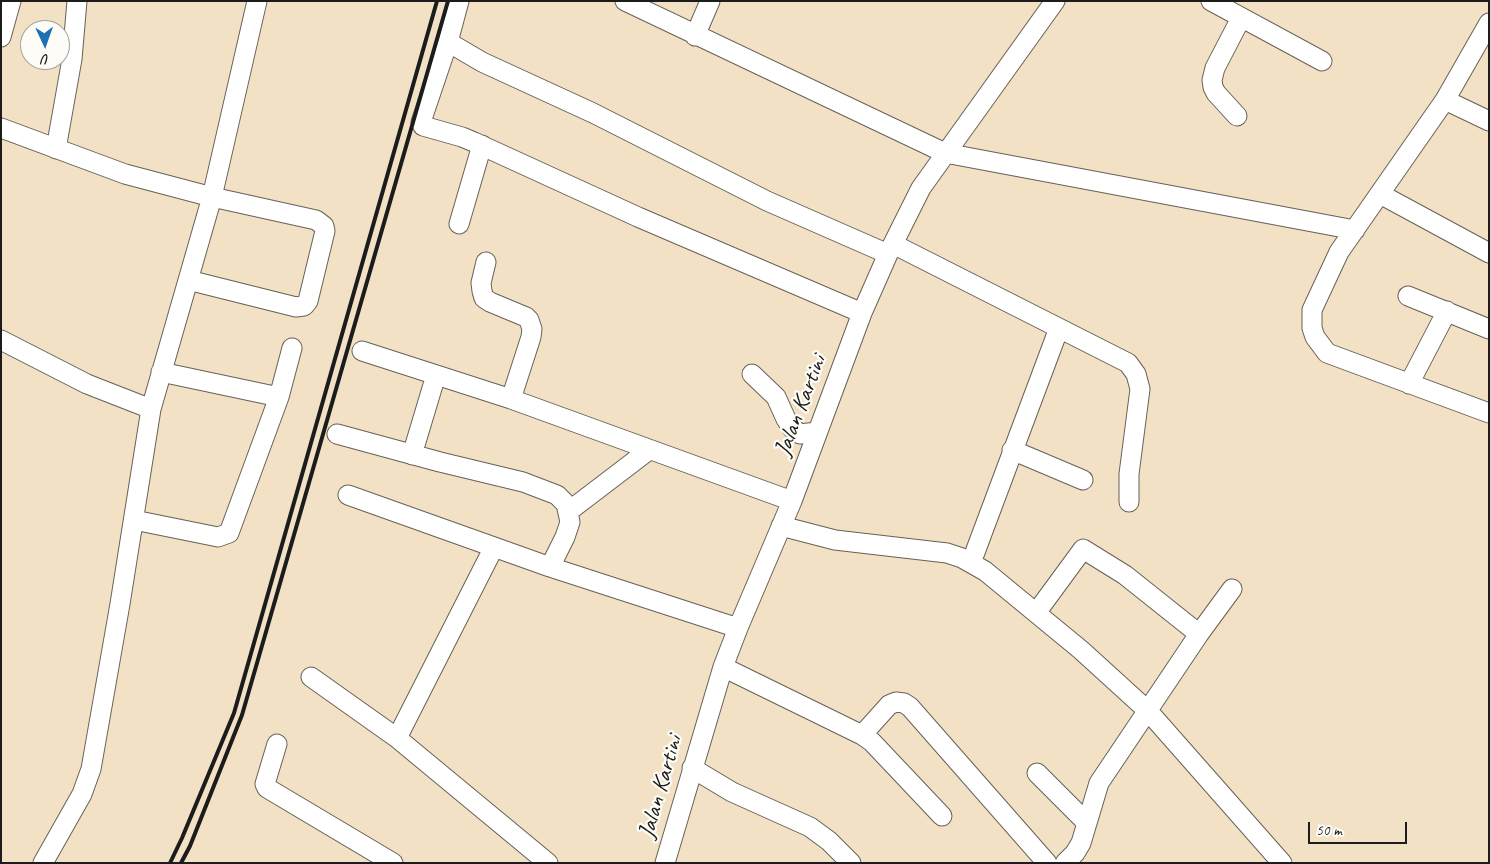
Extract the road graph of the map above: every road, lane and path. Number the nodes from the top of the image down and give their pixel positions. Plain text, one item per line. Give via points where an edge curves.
1 (11, 1) edge
2 (77, 1) edge
3 (257, 1) edge
4 (459, 1) edge
5 (710, 1) edge
6 (1054, 1) edge
7 (1211, 1) edge
8 (634, 3) edge
9 (1241, 18) junction
10 (1489, 23) edge
11 (3, 25) edge
12 (695, 36) junction
13 (448, 42) junction
14 (1483, 47) edge
15 (1322, 61) dead end
16 (1445, 100) junction
17 (1237, 116) dead end
18 (1489, 121) edge
19 (1, 128) edge
20 (482, 145) junction
21 (56, 149) junction
22 (945, 154) junction
23 (1380, 194) junction
24 (212, 197) junction
25 (459, 224) dead end
26 (1355, 230) junction
27 (891, 249) junction
28 (1489, 252) edge
29 (486, 262) dead end
30 (188, 280) junction
31 (1408, 296) dead end
32 (1447, 311) junction
33 (862, 313) junction
34 (1059, 328) junction
35 (1489, 329) edge
36 (1, 340) edge
37 (292, 348) dead end
38 (362, 351) dead end
39 (161, 372) junction
40 (752, 374) dead end
41 (436, 376) junction
42 (1409, 384) junction
43 (279, 397) junction
44 (511, 399) junction
45 (151, 409) junction
46 (1489, 413) edge
47 (817, 432) junction
48 (337, 434) dead end
49 (649, 450) junction
50 (1012, 450) junction
51 (412, 455) junction
52 (1083, 480) dead end
53 (348, 495) dead end
54 (792, 500) junction
55 (1129, 502) dead end
56 (569, 511) junction
57 (134, 520) junction
58 (781, 526) junction
59 (494, 547) junction
60 (970, 563) junction
61 (550, 567) junction
62 (1232, 589) dead end
63 (1036, 613) junction
64 (738, 628) junction
65 (1199, 634) junction
66 (724, 667) junction
67 (311, 676) dead end
68 (1148, 711) junction
69 (862, 735) junction
70 (397, 738) junction
71 (277, 744) dead end
72 (692, 768) junction
73 (1038, 773) dead end
74 (942, 816) dead end
75 (1087, 822) junction
76 (43, 863) edge
77 (393, 863) edge
78 (548, 863) edge
79 (665, 863) edge
80 (850, 863) edge
81 (1047, 863) edge
82 (1065, 863) edge
83 (1282, 863) edge

1 - 11 street
2 - 21 street via 72,59
3 - 24 street
4 - 13 street
5 - 12 street
6 - 22 street, Jalan Kartini
7 - 9 street
8 - 12 street
9 - 15 street
9 - 17 street via 1212,80 1216,93
10 - 14 street
12 - 22 street
13 - 20 street via 421,122 423,126
13 - 27 street via 482,62 593,113 767,201
14 - 16 street
16 - 18 street
16 - 23 street
19 - 21 street
20 - 25 street
20 - 33 street via 638,217
21 - 24 street via 120,173
22 - 26 street
22 - 27 street, Jalan Kartini via 921,188
23 - 26 street
23 - 28 street
24 - 30 street
24 - 30 street via 322,224 325,231 308,301 304,306 296,307
26 - 42 street via 1332,266 1312,310 1312,328 1327,354
27 - 33 street, Jalan Kartini
27 - 34 street
29 - 44 street via 481,283 484,298 526,317 532,329
30 - 39 street
31 - 32 street
32 - 35 street
32 - 42 street
33 - 47 street, Jalan Kartini
34 - 50 street
34 - 55 street via 1128,363 1136,374 1140,389 1129,474
36 - 45 street via 87,384
37 - 43 street
38 - 41 street
39 - 43 street
39 - 45 street
40 - 47 street via 776,397 792,428 800,434
41 - 44 street
41 - 51 street
42 - 46 street
43 - 57 street via 231,530 226,535 218,537
44 - 49 street
45 - 57 street
47 - 54 street, Jalan Kartini
48 - 51 street
49 - 54 street
49 - 56 street
50 - 52 street
50 - 60 street
51 - 56 street via 538,486 563,499
53 - 59 street
54 - 58 street, Jalan Kartini
56 - 61 street via 570,522 565,537
57 - 76 street via 91,769 82,794
58 - 60 street via 835,540 947,553
58 - 64 street, Jalan Kartini
59 - 61 street
59 - 70 street
60 - 63 street via 985,571
61 - 64 street
62 - 65 street
63 - 65 street via 1083,549 1124,574
63 - 68 street
64 - 66 street, Jalan Kartini
65 - 68 street
66 - 69 street
66 - 72 street, Jalan Kartini
67 - 70 street
68 - 75 street via 1099,784
68 - 83 street
69 - 74 street via 882,751
69 - 81 street via 889,705 896,702 910,707
70 - 78 street
71 - 77 street via 267,788
72 - 79 street, Jalan Kartini
72 - 80 street via 732,792 810,827
73 - 75 street
75 - 82 street via 1078,848

